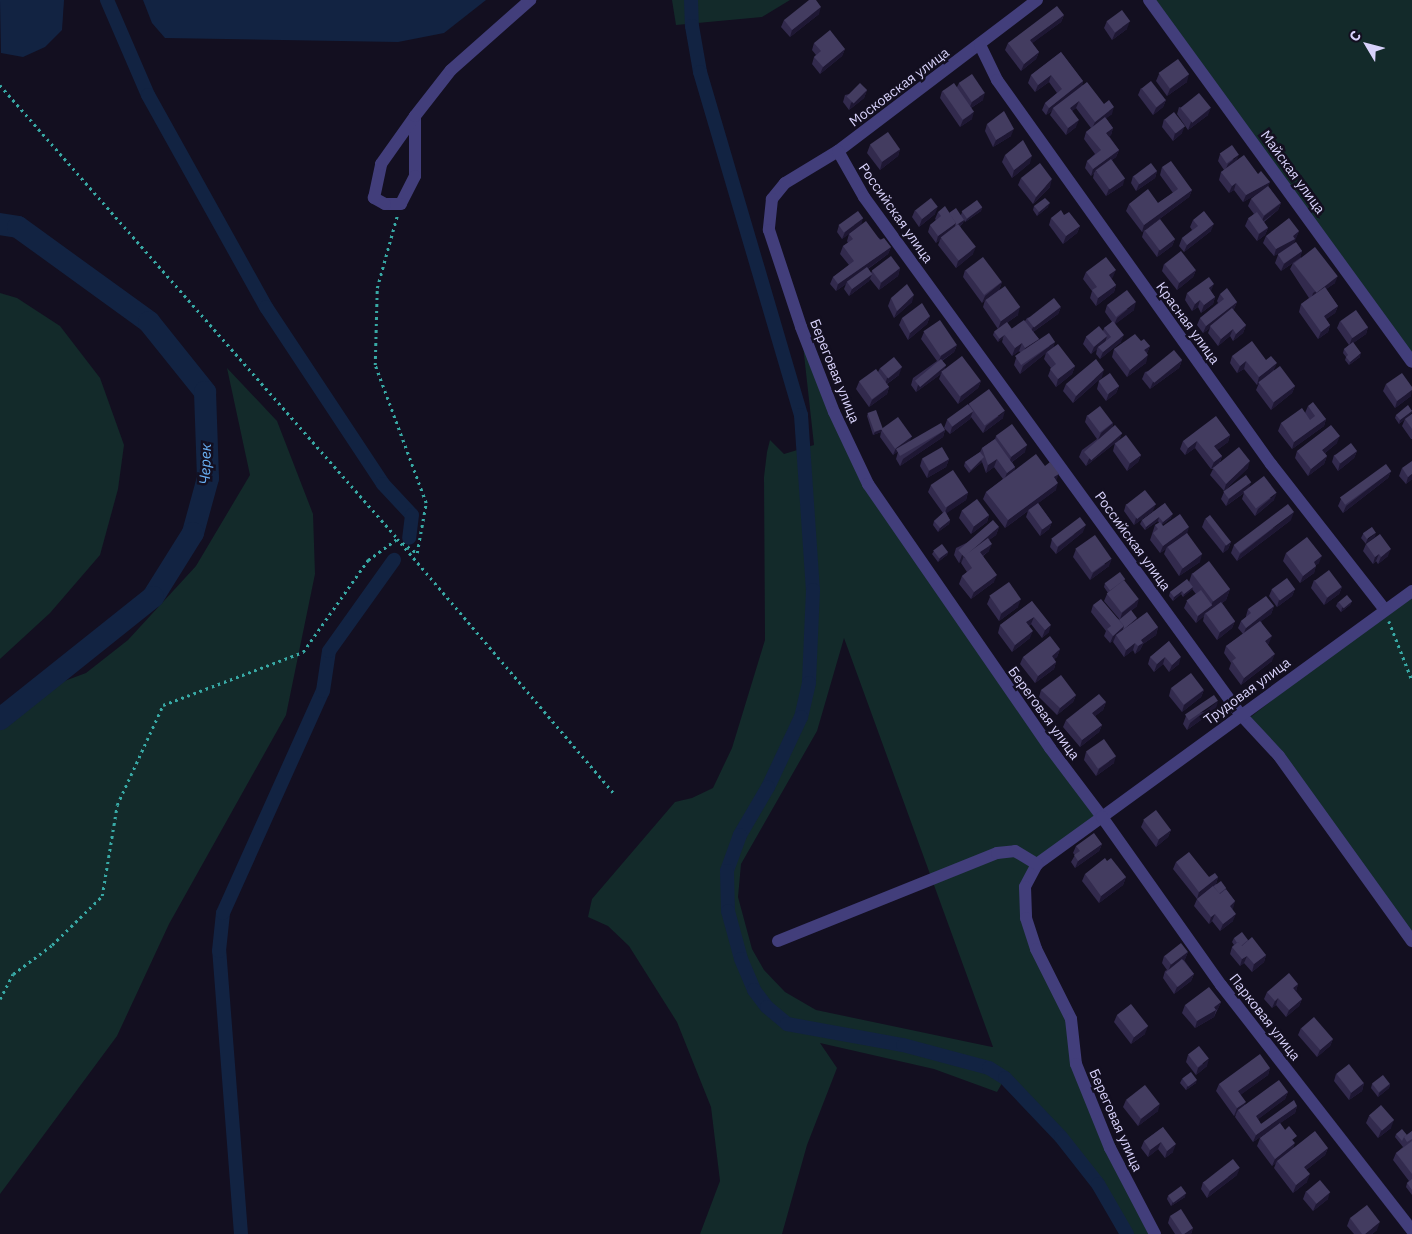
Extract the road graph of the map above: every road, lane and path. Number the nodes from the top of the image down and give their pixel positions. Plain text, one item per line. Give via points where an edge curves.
1 (530, 0) edge
2 (1037, 0) edge
3 (1150, 0) edge
4 (980, 45) junction
5 (0, 85) edge
6 (415, 116) junction
7 (838, 151) junction
8 (775, 192) joint
9 (401, 204) junction
10 (1412, 362) edge
11 (397, 539) junction
12 (1412, 591) edge
13 (1385, 610) junction
14 (1412, 680) edge
15 (1240, 714) junction
16 (614, 793) dead end
17 (1102, 817) junction
18 (1037, 864) junction
19 (778, 941) dead end
20 (1412, 941) edge
21 (0, 999) edge
22 (1412, 1230) edge
23 (1154, 1234) edge

1 - 6 street via 451,70
2 - 4 street, Московская улица
3 - 10 street, Майская улица
4 - 7 street, Московская улица
4 - 13 street, Красная улица via 997,80 1220,392
5 - 11 path
6 - 9 street via 415,176
6 - 9 street via 381,164 374,198 385,204
7 - 8 street, Московская улица
7 - 15 street, Российская улица via 864,197
8 - 17 street, Береговая улица via 769,211 769,230 804,336 868,484 1027,716
9 - 11 path via 377,288 375,365 426,503 416,553
11 - 16 path
11 - 21 path via 368,560 303,652 163,705 117,805 102,896 52,945 13,974
12 - 13 street, Трудовая улица
13 - 14 path
13 - 15 street, Трудовая улица
15 - 17 street, Трудовая улица
15 - 20 street, Российская улица via 1279,756
17 - 18 street, Береговая улица
17 - 22 street, Парковая улица via 1221,985
18 - 19 street via 1015,850 997,853
18 - 23 street, Береговая улица via 1025,887 1030,934 1071,1019 1076,1064 1110,1148

